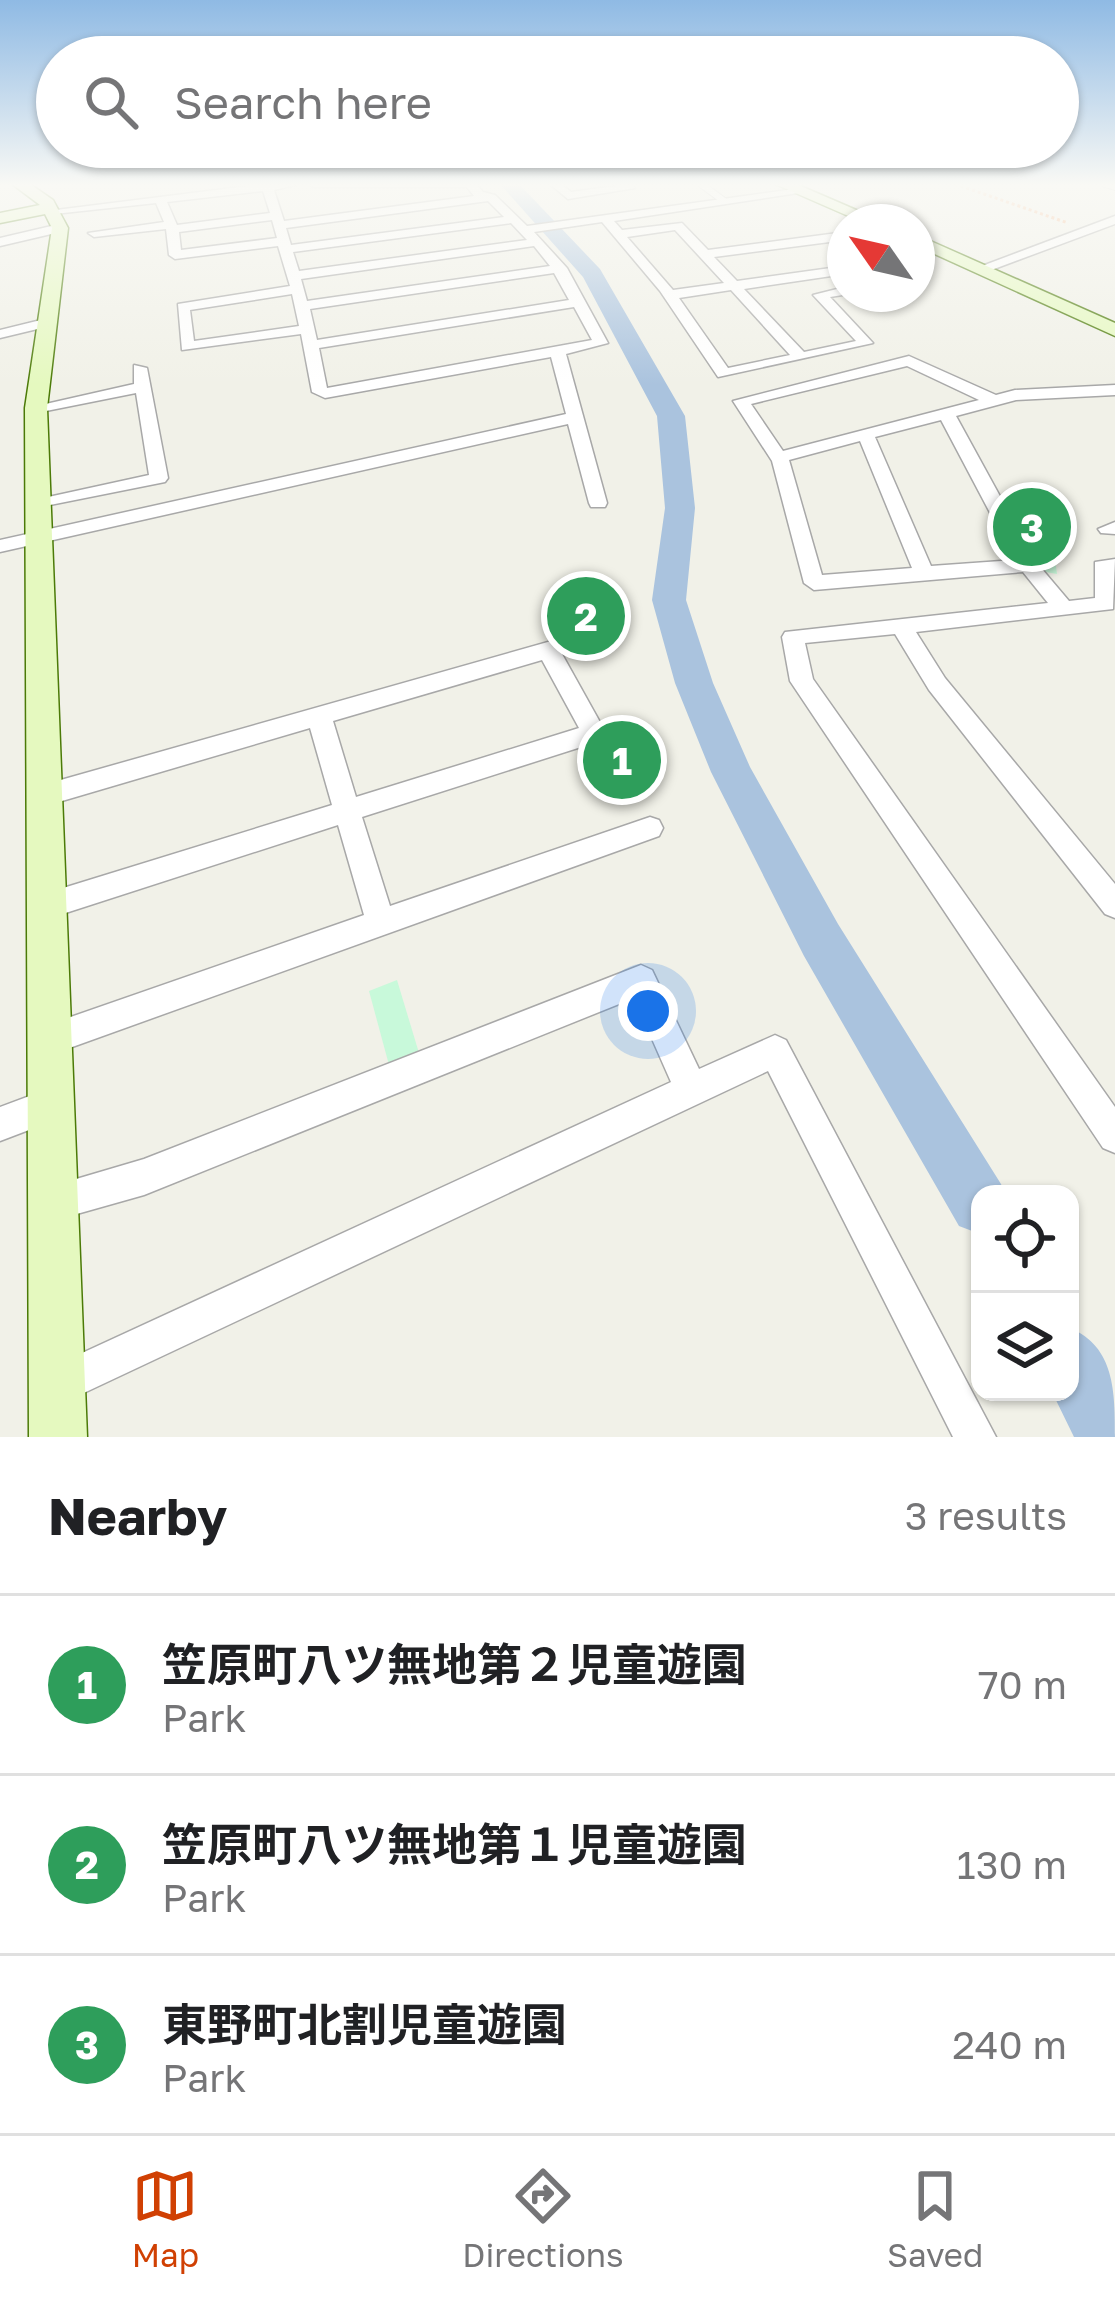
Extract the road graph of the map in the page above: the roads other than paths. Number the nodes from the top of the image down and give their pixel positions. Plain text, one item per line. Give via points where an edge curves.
1 (62, 251) edge
2 (286, 251) edge
3 (433, 251) edge
4 (545, 251) edge
5 (633, 251) edge
6 (705, 251) edge
7 (730, 251) edge
8 (942, 251) edge
9 (1030, 251) edge
10 (708, 254) junction
11 (560, 268) junction
12 (981, 268) junction
13 (827, 273) edge
14 (296, 282) junction
15 (738, 286) junction
16 (670, 295) junction
17 (580, 302) junction
18 (302, 307) junction
19 (836, 312) edge
20 (49, 322) junction
21 (1115, 330) edge
22 (0, 334) edge
23 (309, 337) junction
24 (556, 350) junction
25 (800, 357) junction
26 (1115, 390) edge
27 (994, 400) junction
28 (36, 408) junction
29 (946, 414) junction
30 (572, 418) junction
31 (865, 434) junction
32 (778, 457) junction
33 (598, 503) dead end
34 (37, 521) junction
35 (0, 546) edge
36 (1028, 565) junction
37 (1115, 566) edge
38 (924, 573) junction
39 (1062, 606) junction
40 (901, 625) junction
41 (615, 631) dead end
42 (548, 650) junction
43 (319, 716) junction
44 (44, 795) junction
45 (346, 812) junction
46 (650, 829) dead end
47 (1115, 905) edge
48 (47, 906) junction
49 (380, 922) junction
50 (50, 1039) junction
51 (691, 1089) junction
52 (51, 1105) junction
53 (0, 1124) edge
54 (1115, 1136) edge
55 (52, 1203) junction
56 (57, 1384) junction
57 (58, 1437) edge
58 (975, 1437) edge

1 - 20 street
2 - 14 street
3 - 14 street
4 - 11 street
5 - 16 street
6 - 10 street
7 - 10 street
8 - 12 street
9 - 12 street
10 - 15 street
11 - 17 street
11 - 18 street
12 - 21 street
13 - 15 street
14 - 18 street
14 - 23 street via 183,307 187,346
15 - 16 street
15 - 25 street
16 - 25 street via 724,374
17 - 23 street
17 - 24 street via 601,343
18 - 23 street
19 - 25 street via 866,343
20 - 22 street
20 - 28 street
23 - 24 street via 325,393
24 - 30 street
26 - 27 street
27 - 29 street
27 - 32 street via 909,361 741,401
28 - 34 street
28 - 34 street via 141,378 159,478
29 - 31 street
29 - 36 street
30 - 33 street
30 - 34 street
31 - 32 street
31 - 38 street
32 - 38 street via 814,583
34 - 35 street
34 - 44 street
36 - 38 street
36 - 39 street
37 - 39 street via 1102,567 1106,604
39 - 40 street
40 - 47 street via 937,684
40 - 54 street via 793,637 802,682
41 - 42 street
42 - 43 street
42 - 45 street via 594,733
43 - 44 street
43 - 45 street
44 - 48 street
45 - 48 street
45 - 49 street
46 - 49 street
48 - 50 street
49 - 50 street
50 - 52 street
51 - 55 street via 641,980 144,1177
51 - 56 street
51 - 58 street via 775,1051
52 - 53 street
52 - 55 street
55 - 56 street
56 - 57 street

